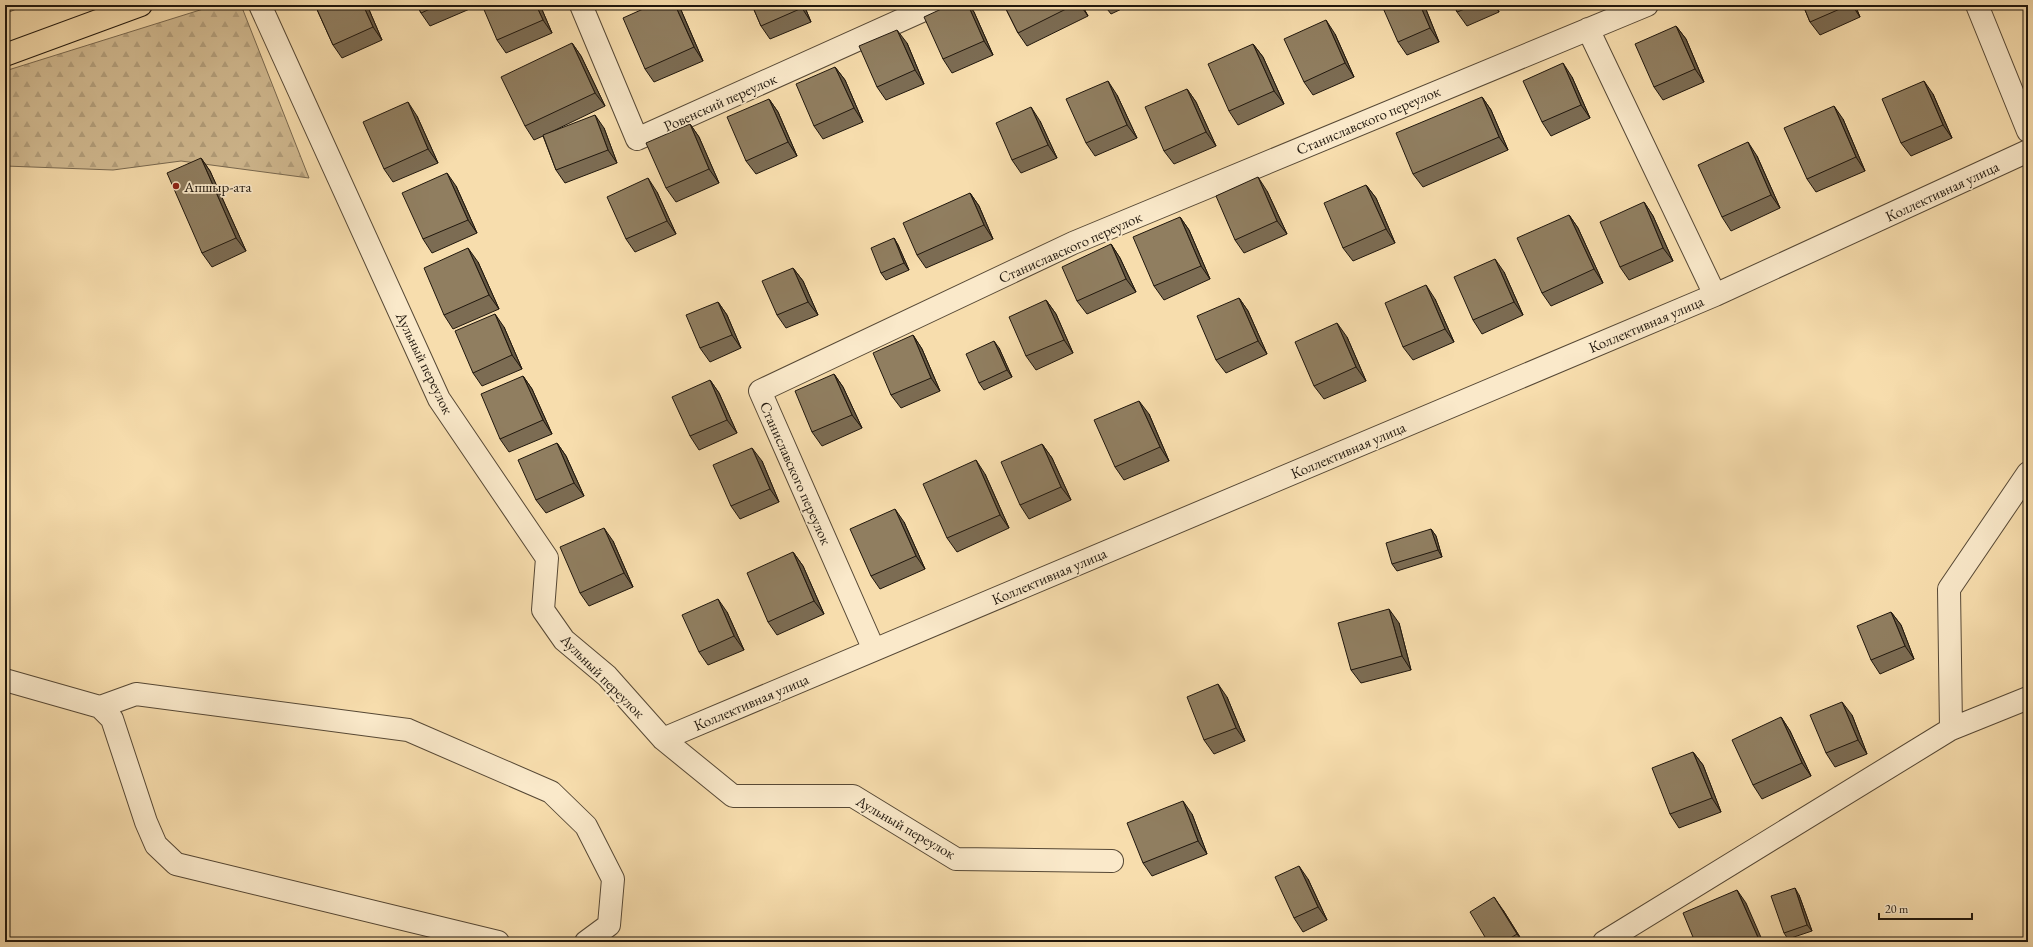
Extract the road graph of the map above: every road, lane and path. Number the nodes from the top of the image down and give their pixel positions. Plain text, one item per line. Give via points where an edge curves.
1 (141, 5) edge
2 (260, 5) edge
3 (582, 5) edge
4 (935, 5) edge
5 (1647, 5) edge
6 (1977, 5) edge
7 (1588, 29) junction
8 (5, 55) edge
9 (2028, 131) edge
10 (2028, 151) edge
11 (1715, 295) junction
12 (2028, 473) edge
13 (874, 650) junction
14 (5, 680) edge
15 (2028, 698) edge
16 (100, 707) junction
17 (1952, 729) junction
18 (663, 739) junction
19 (1112, 861) dead end
20 (498, 942) edge
21 (586, 942) edge
22 (1604, 942) edge

1 - 8 main road
2 - 18 street, Аульный переулок via 439,398 547,558 543,610 564,640 607,676
3 - 4 street, Ровенский переулок via 637,139
5 - 7 street, Станиславского переулок
6 - 9 street
7 - 11 street
7 - 13 street, Станиславского переулок via 1073,243 760,391
10 - 11 street, Коллективная улица
11 - 13 street, Коллективная улица
12 - 17 street via 1949,589
13 - 18 street, Коллективная улица
14 - 16 street
15 - 17 street
16 - 20 street via 112,719 156,845 176,864
16 - 21 street via 136,694 408,730 551,792 586,826 613,879 609,924
17 - 22 street
18 - 19 street, Аульный переулок via 733,796 853,796 956,859

